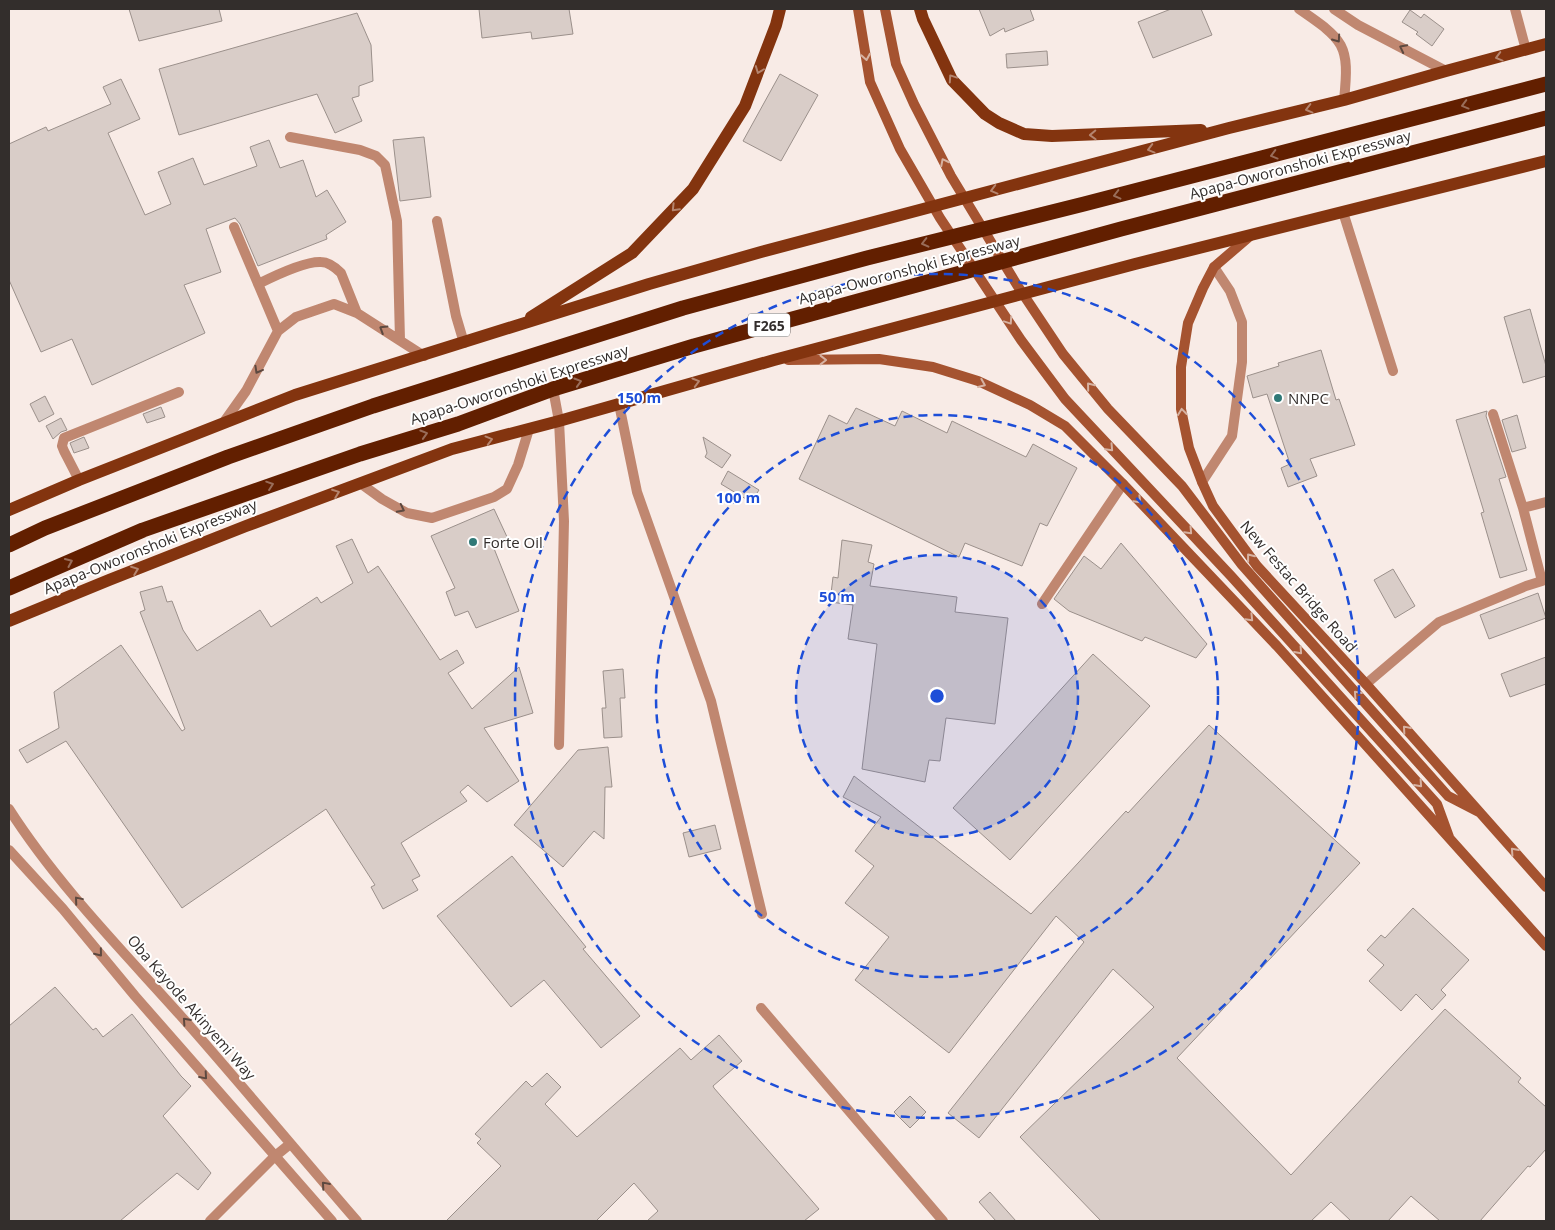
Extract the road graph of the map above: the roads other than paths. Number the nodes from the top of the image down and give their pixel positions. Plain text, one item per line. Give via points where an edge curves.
1 (780, 9) edge
2 (858, 9) edge
3 (885, 9) edge
4 (920, 9) edge
5 (1299, 9) edge
6 (1334, 9) edge
7 (1514, 9) edge
8 (1546, 44) edge
9 (1526, 50) junction
10 (1446, 70) junction
11 (1546, 84) edge
12 (1344, 100) junction
13 (1546, 118) edge
14 (1229, 128) junction
15 (290, 137) dead end
16 (1546, 161) edge
17 (1343, 212) junction
18 (437, 221) dead end
19 (234, 227) dead end
20 (1254, 233) junction
21 (1214, 267) junction
22 (258, 284) junction
23 (357, 313) junction
24 (516, 327) junction
25 (278, 331) junction
26 (400, 340) junction
27 (464, 343) junction
28 (424, 356) junction
29 (774, 360) junction
30 (1392, 371) dead end
31 (553, 389) junction
32 (180, 392) dead end
33 (619, 404) junction
34 (1493, 414) dead end
35 (559, 421) junction
36 (224, 422) junction
37 (529, 429) junction
38 (79, 480) junction
39 (1202, 482) junction
40 (360, 483) junction
41 (1123, 484) junction
42 (1546, 502) edge
43 (10, 507) edge
44 (1523, 508) junction
45 (9, 545) edge
46 (9, 588) edge
47 (1042, 604) dead end
48 (9, 621) edge
49 (1366, 684) junction
50 (559, 745) dead end
51 (9, 809) edge
52 (1479, 812) junction
53 (1449, 837) junction
54 (9, 850) edge
55 (1546, 887) edge
56 (762, 914) dead end
57 (1546, 946) edge
58 (761, 1008) dead end
59 (290, 1144) junction
60 (274, 1157) junction
61 (210, 1221) edge
62 (332, 1221) edge
63 (357, 1221) edge
64 (943, 1221) edge

1 -> 24 main road via 745,106 693,189 632,253
2 -> 53 main road via 870,82 900,149 940,218 1021,340 1065,399 1438,804
52 -> 3 main road via 1448,796 1242,565 1182,486 1108,409 1064,354 1017,285 951,176 896,64
14 -> 4 main road via 1052,136 1024,134 985,114 952,80
5 -> 12 street via 1331,31 1344,49 1347,72
10 -> 6 street via 1358,25
7 - 9 street
8 - 9 main road
9 -> 10 main road
10 - 12 main road
11 -> 45 highway, Apapa-Oworonshoki Expressway via 683,308 273,441 45,528
12 -> 14 main road
31 -> 13 highway, Apapa-Oworonshoki Expressway / F265 via 902,288
14 -> 24 main road via 761,252
15 - 26 street via 360,150 376,156 384,166 397,221
16 - 17 main road, Apapa-Oworonshoki Expressway
17 - 20 main road, Apapa-Oworonshoki Expressway
17 - 30 street
18 - 27 street
19 - 22 street
20 - 21 main road, New Festac Bridge Road
20 - 29 main road, Apapa-Oworonshoki Expressway
39 -> 21 main road, New Festac Bridge Road via 1189,448 1181,409 1181,367 1188,323
21 - 39 street via 1230,291 1242,322 1242,362 1232,436
22 - 23 street via 295,267 321,262 341,273
22 - 25 street
23 - 25 street via 334,304 296,316
26 -> 23 street
24 - 27 main road
25 -> 36 street via 246,391
26 - 28 street
27 - 28 main road
28 - 36 main road via 295,395
33 -> 29 main road, Apapa-Oworonshoki Expressway
29 -> 41 main road via 879,360 933,367 978,381 1030,405 1065,426
31 - 35 street
46 -> 31 highway, Apapa-Oworonshoki Expressway / F265 via 143,530
32 - 38 street via 64,438 62,446
33 - 35 main road, Apapa-Oworonshoki Expressway
33 - 56 street via 637,492 711,701
34 - 44 street
35 - 37 main road, Apapa-Oworonshoki Expressway
35 - 50 street via 564,521
36 - 38 main road
40 -> 37 main road, Apapa-Oworonshoki Expressway via 452,449
40 -> 37 street via 407,513 432,518 494,497 507,489
38 - 43 main road
49 -> 39 main road, New Festac Bridge Road via 1257,566 1213,506
48 -> 40 main road, Apapa-Oworonshoki Expressway
41 - 47 street
41 -> 53 main road via 1277,646
42 - 44 street
44 - 49 street via 1542,581 1439,622
52 -> 49 main road, New Festac Bridge Road
59 -> 51 street, Oba Kayode Akinyemi Way via 31,844
55 -> 52 main road, New Festac Bridge Road
53 - 57 main road
54 -> 60 street
58 - 64 street
59 - 60 street
63 -> 59 street, Oba Kayode Akinyemi Way
60 - 61 street
60 - 62 street

